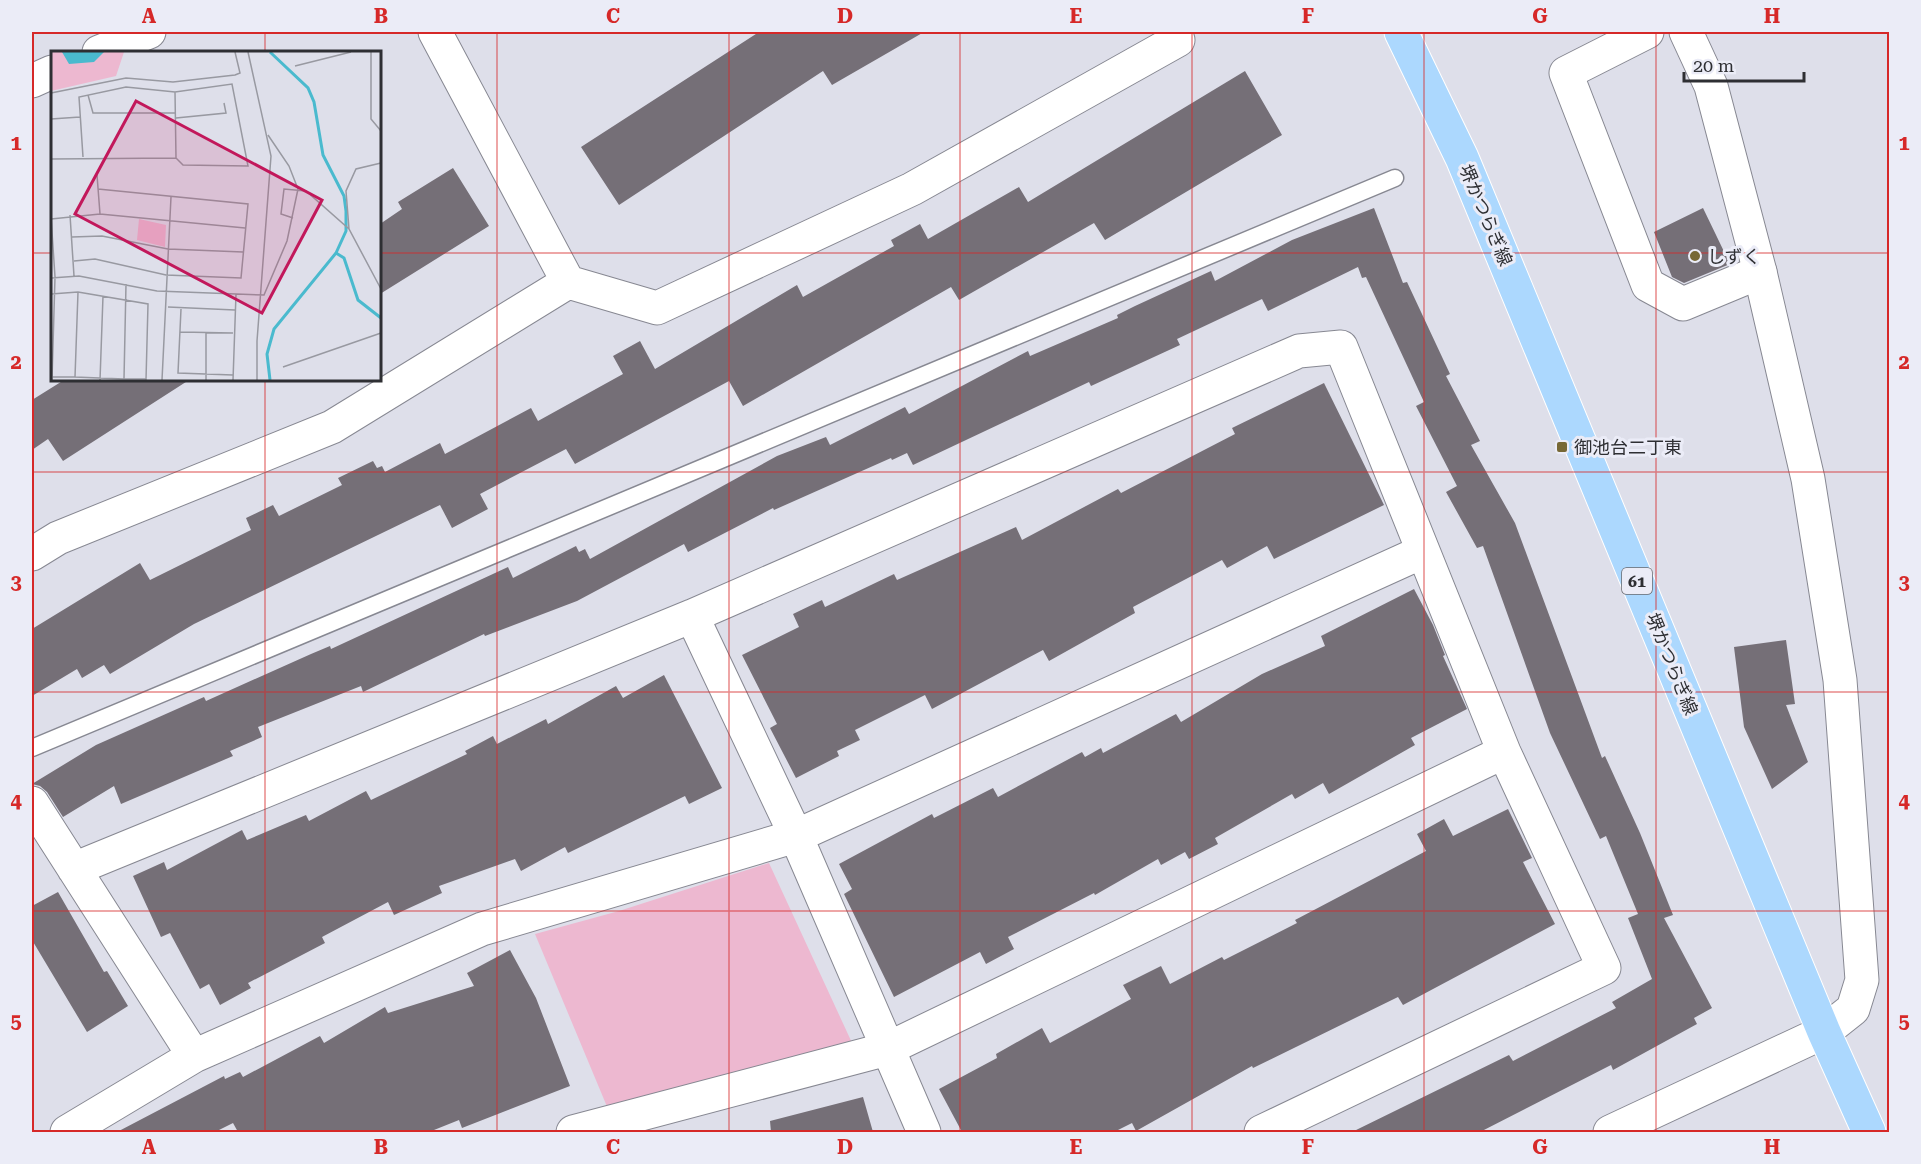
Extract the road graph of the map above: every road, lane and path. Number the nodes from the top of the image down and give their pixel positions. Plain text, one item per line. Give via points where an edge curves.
1 (149, 32) edge
2 (435, 32) edge
3 (1175, 32) edge
4 (1401, 32) edge
5 (1647, 32) edge
6 (1686, 32) edge
7 (102, 51) edge
8 (51, 72) edge
9 (32, 81) edge
10 (1395, 178) dead end
11 (1760, 272) junction
12 (568, 282) junction
13 (1422, 552) junction
14 (32, 554) edge
15 (692, 616) junction
16 (32, 748) edge
17 (1504, 752) junction
18 (32, 803) edge
19 (796, 836) junction
20 (74, 869) junction
21 (1824, 1032) junction
22 (887, 1049) junction
23 (194, 1056) junction
24 (1623, 1130) edge
25 (68, 1132) edge
26 (573, 1132) edge
27 (924, 1132) edge
28 (1261, 1132) edge
29 (1869, 1132) edge

1 - 7 street
2 - 12 street
3 - 12 street via 1178,40 912,189 657,308
4 - 21 main road, 堺かつらぎ線 / 61 via 1462,158
5 - 11 street via 1566,72 1648,285 1683,304
6 - 11 street via 1710,86
8 - 9 street
10 - 16 lane
11 - 21 street via 1809,479 1840,680 1862,980 1853,1009
12 - 14 street via 332,427 58,538
13 - 15 street via 1341,346 1299,351
13 - 17 street
13 - 19 street
15 - 19 street
15 - 20 street
17 - 22 street
17 - 28 street via 1604,968
18 - 20 street
19 - 22 street
19 - 23 street via 482,929
20 - 23 street
21 - 24 street
21 - 29 main road, 堺かつらぎ線 / 61
22 - 26 street
22 - 27 street
23 - 25 street

